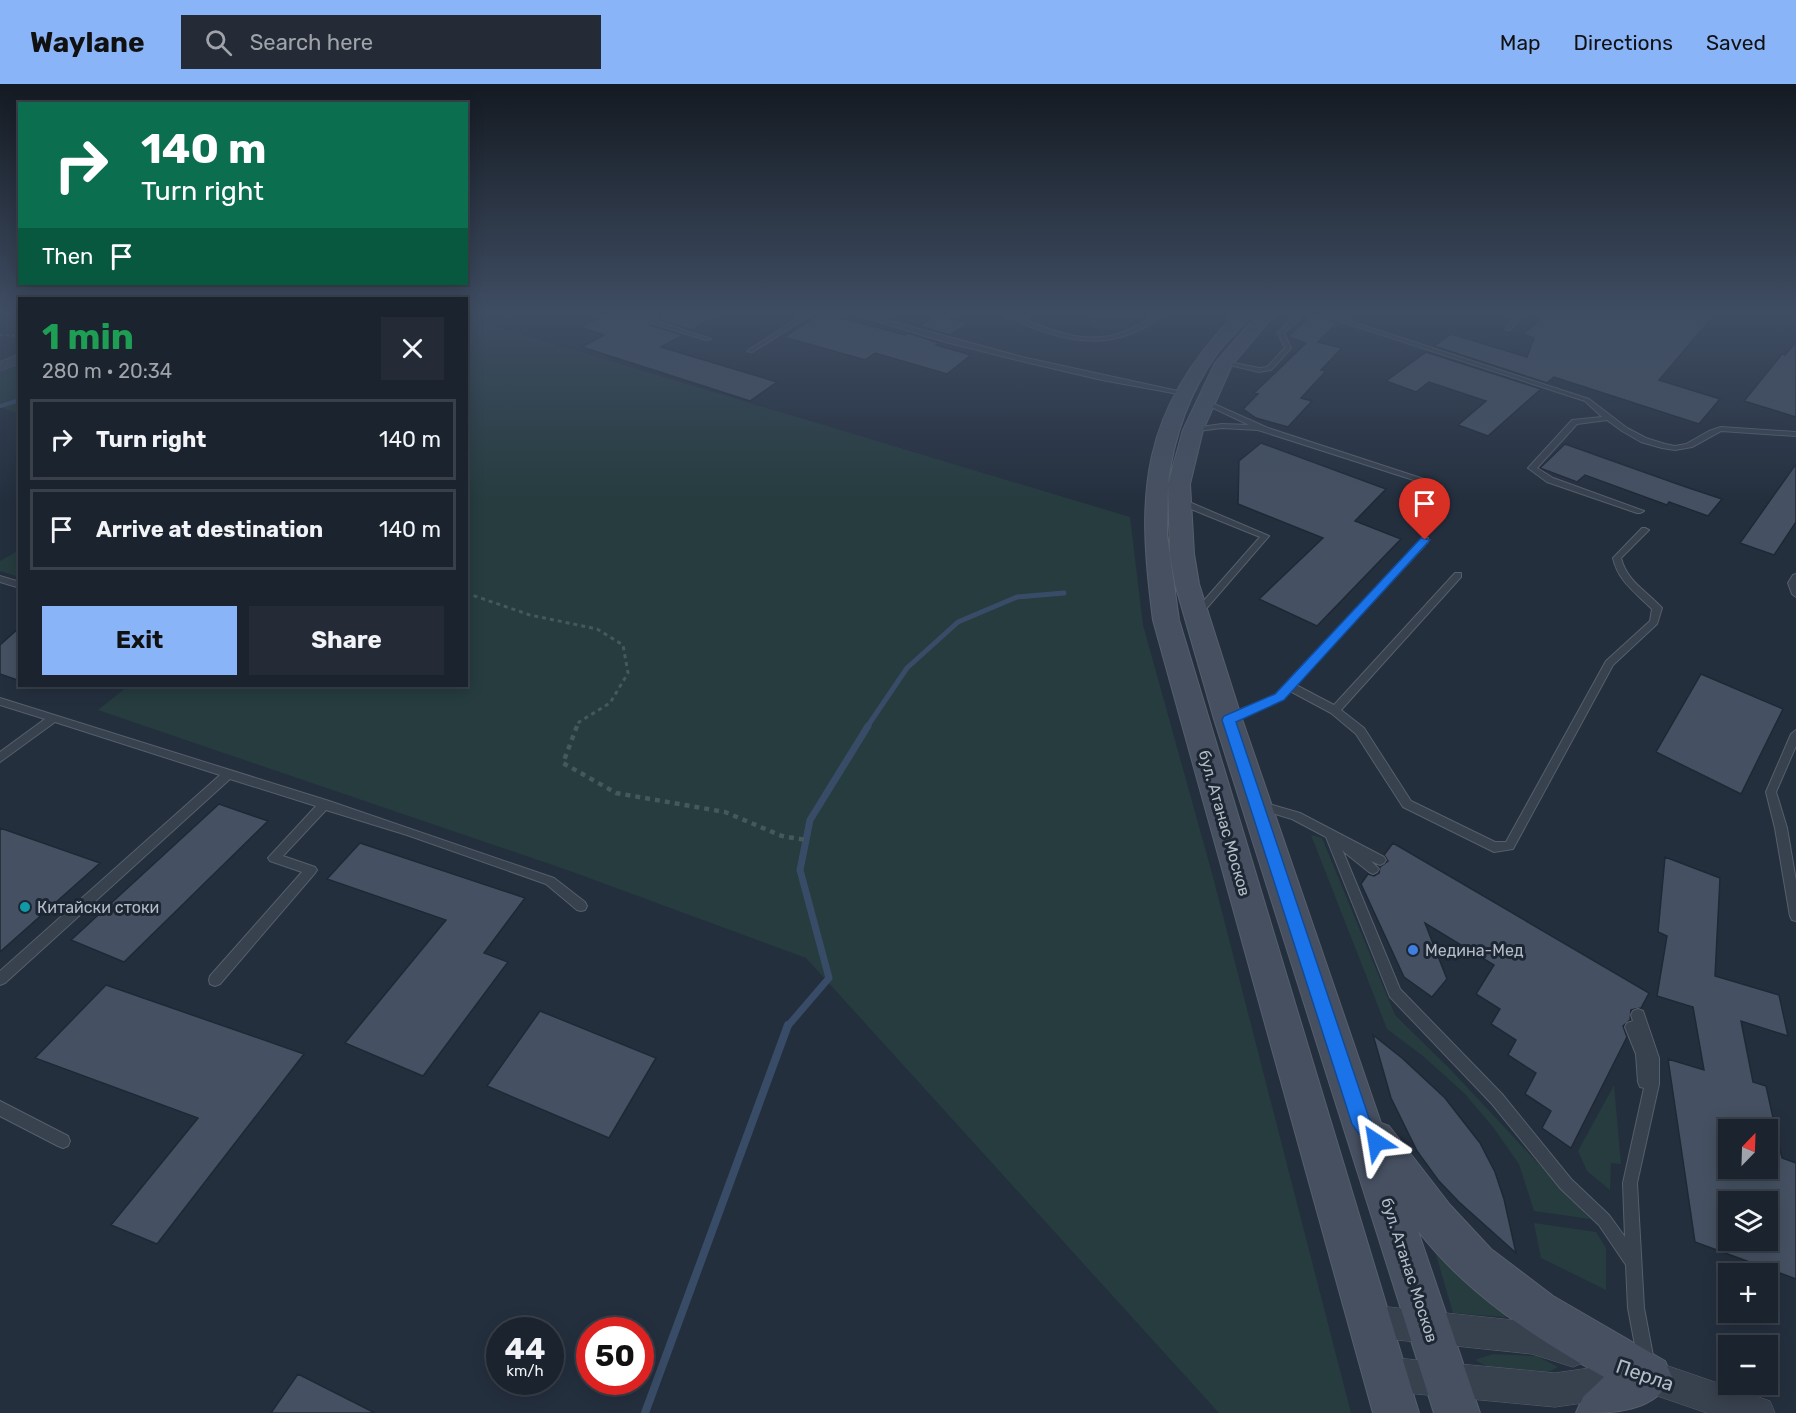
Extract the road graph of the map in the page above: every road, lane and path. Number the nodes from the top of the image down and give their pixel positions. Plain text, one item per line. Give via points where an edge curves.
1 (1103, 377) edge
2 (1202, 377) edge
3 (1212, 377) edge
4 (1516, 377) edge
5 (1194, 398) junction
6 (1608, 418) junction
7 (1193, 430) junction
8 (1265, 430) junction
9 (1796, 434) edge
10 (1432, 483) dead end
11 (1179, 501) junction
12 (1640, 511) dead end
13 (1645, 530) dead end
14 (1425, 540) dead end
15 (1458, 575) dead end
16 (1796, 577) edge
17 (0, 579) edge
18 (18, 584) edge
19 (468, 594) edge
20 (1796, 594) edge
21 (1195, 616) junction
22 (1289, 687) junction
23 (0, 701) edge
24 (1335, 710) junction
25 (54, 718) junction
26 (1228, 720) junction
27 (1796, 734) edge
28 (0, 758) edge
29 (228, 774) junction
30 (324, 804) junction
31 (1256, 804) junction
32 (1329, 834) junction
33 (807, 840) dead end
34 (1376, 865) dead end
35 (581, 906) dead end
36 (1795, 908) edge
37 (0, 979) edge
38 (215, 980) dead end
39 (1635, 1021) dead end
40 (0, 1108) edge
41 (1362, 1124) junction
42 (63, 1141) dead end
43 (1634, 1263) junction
44 (1369, 1322) junction
45 (1429, 1329) junction
46 (1649, 1377) junction
47 (1391, 1393) edge
48 (1451, 1396) edge
49 (1599, 1413) edge
50 (1758, 1413) edge

1 - 5 lane
2 - 5 main road, бул. Атанас Москов
3 - 5 main road, бул. Атанас Москов
4 - 6 lane via 1587,400
5 - 7 main road, бул. Атанас Москов
5 - 8 lane
5 - 44 main road, бул. Атанас Москов via 1171,421 1156,481 1155,545 1166,620
6 - 9 lane via 1632,434 1673,448 1691,445 1721,429
6 - 12 lane via 1575,422 1532,468 1550,480
7 - 8 lane via 1222,426
7 - 11 main road, бул. Атанас Москов via 1179,484
8 - 10 lane
11 - 21 main road, бул. Атанас Москов via 1182,554
11 - 21 lane via 1264,536
13 - 24 lane via 1617,558 1618,569 1657,608 1654,622 1609,663 1509,846 1494,847 1407,804 1360,731
14 - 22 lane
15 - 24 lane
16 - 20 lane via 1792,583
17 - 18 lane
19 - 33 path via 530,615 597,629 623,645 628,673 610,703 579,722 563,763 616,793 725,812 782,836
21 - 26 main road, бул. Атанас Москов
22 - 24 lane
22 - 26 lane via 1279,697
23 - 25 lane
25 - 28 lane
25 - 29 lane
26 - 31 main road, бул. Атанас Москов
27 - 36 lane via 1771,792
29 - 30 lane
29 - 37 lane
30 - 35 lane via 550,881
30 - 38 lane via 274,858 311,870
31 - 32 lane via 1296,816
31 - 41 main road, бул. Атанас Москов
32 - 34 lane
32 - 43 lane via 1395,993 1497,1099 1566,1184 1604,1220
39 - 43 lane via 1652,1058 1652,1084 1630,1183
40 - 42 lane
41 - 45 main road, бул. Атанас Москов
41 - 46 main road via 1453,1241 1477,1265 1564,1328
43 - 46 lane via 1636,1308
44 - 45 street, Перла
44 - 47 main road, бул. Атанас Москов
45 - 46 street, Перла via 1532,1338
45 - 48 main road, бул. Атанас Москов
46 - 48 street
46 - 49 main road via 1613,1397
46 - 50 street, Перла
47 - 48 street

